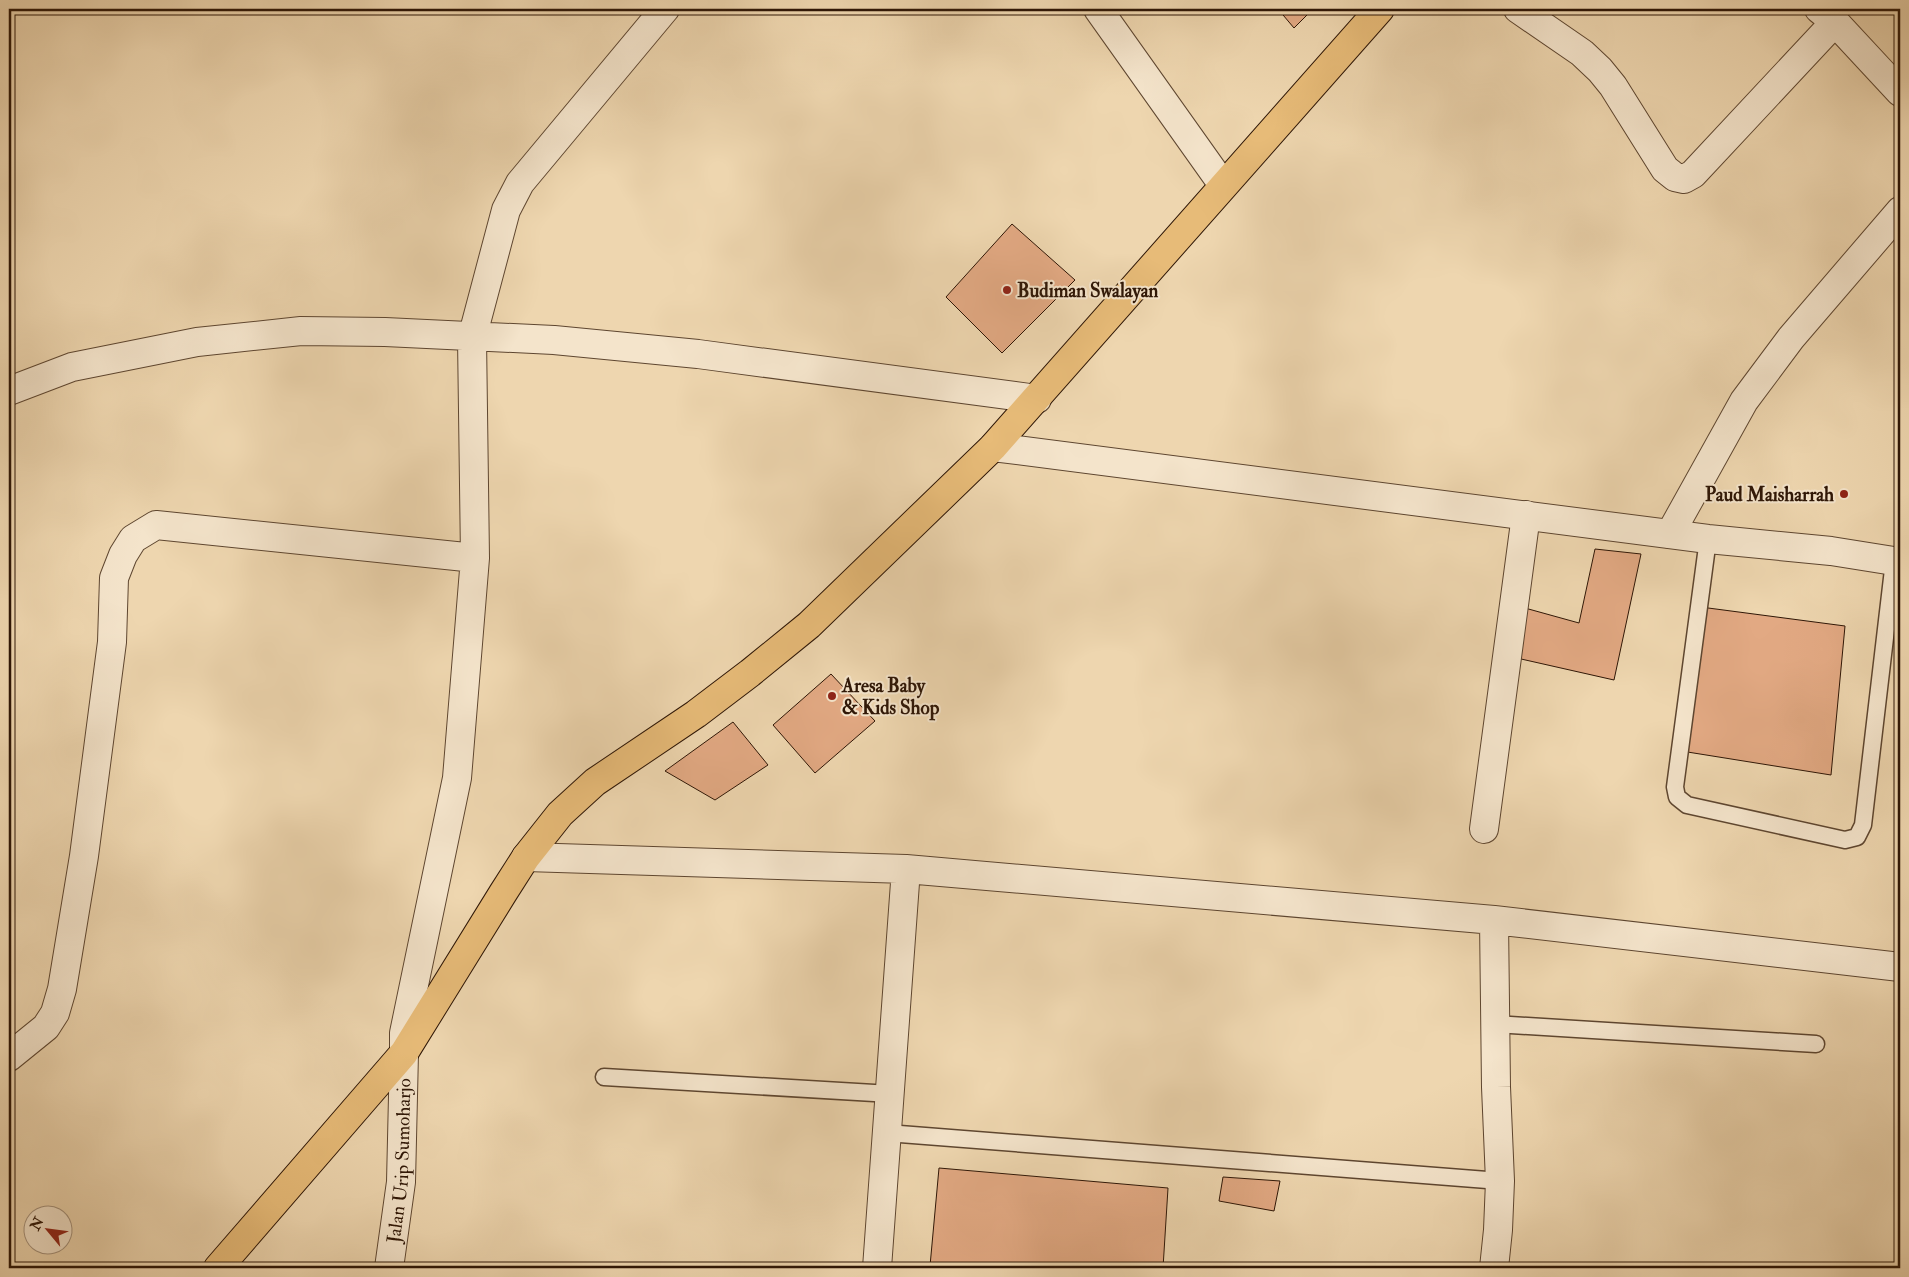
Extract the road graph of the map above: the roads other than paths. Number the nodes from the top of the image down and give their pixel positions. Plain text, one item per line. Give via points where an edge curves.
1 (665, 9) edge
2 (1098, 9) edge
3 (1380, 9) edge
4 (1518, 9) edge
5 (1828, 15) edge
6 (1900, 92) edge
7 (1223, 185) junction
8 (1900, 211) edge
9 (472, 338) junction
10 (9, 391) edge
11 (1037, 399) junction
12 (993, 447) junction
13 (1526, 515) junction
14 (1670, 534) junction
15 (1708, 539) junction
16 (1898, 556) edge
17 (475, 558) junction
18 (1484, 828) dead end
19 (526, 857) junction
20 (906, 869) junction
21 (1494, 920) junction
22 (1900, 968) edge
23 (1495, 1024) junction
24 (1816, 1044) dead end
25 (404, 1053) junction
26 (9, 1057) edge
27 (604, 1077) dead end
28 (891, 1094) junction
29 (887, 1133) junction
30 (1500, 1181) junction
31 (218, 1268) edge
32 (389, 1268) edge
33 (877, 1268) edge
34 (1494, 1268) edge

1 - 9 street, Jalan Urip Sumoharjo via 520,183 506,210
2 - 7 street
3 - 7 highway
4 - 5 street via 1600,70 1665,169 1684,179 1693,174
5 - 6 street
7 - 11 highway
8 - 14 street via 1790,338 1744,401
9 - 10 street via 301,331 206,341 72,367
9 - 11 street via 554,340 698,354
9 - 17 street, Jalan Urip Sumoharjo
11 - 12 highway
12 - 13 street
12 - 19 highway via 808,625 696,714 595,782 560,814
13 - 14 street
13 - 18 street
14 - 15 street
15 - 16 street
15 - 16 lane via 1675,787 1677,797 1687,805 1845,840 1857,837 1863,824
17 - 25 street, Jalan Urip Sumoharjo via 457,778 404,1032
17 - 26 street via 156,525 134,539 114,578 112,642 84,856 62,989 55,1013 46,1027
19 - 20 street
19 - 25 highway
20 - 21 street
20 - 28 street
21 - 22 street
21 - 23 street
23 - 24 lane
23 - 30 street
25 - 31 highway
25 - 32 street, Jalan Urip Sumoharjo via 401,1182
27 - 28 lane
28 - 29 street
29 - 30 lane
29 - 33 street
30 - 34 street

